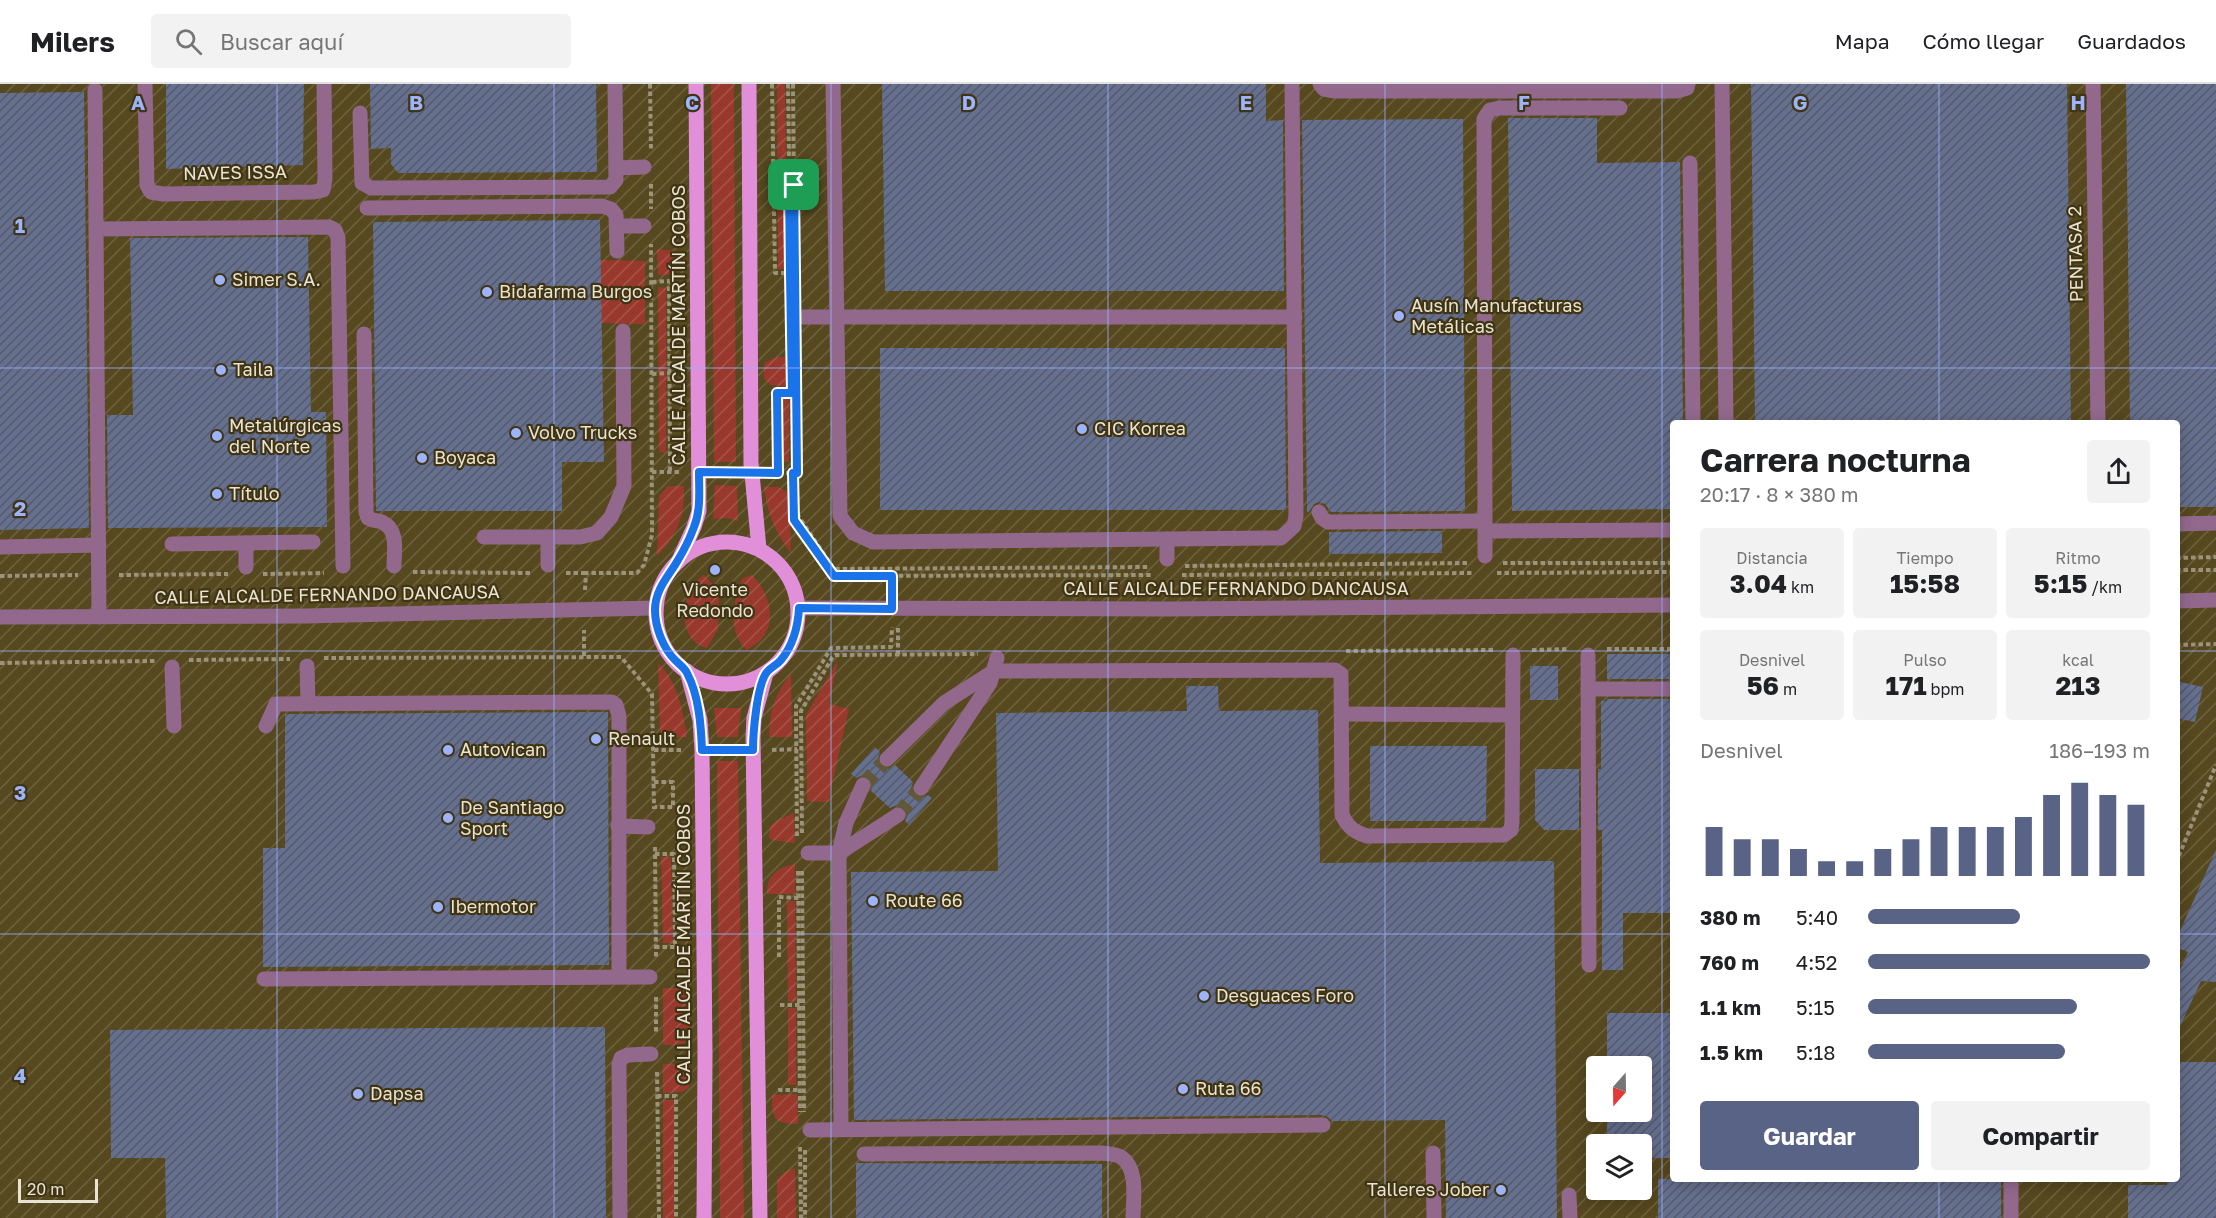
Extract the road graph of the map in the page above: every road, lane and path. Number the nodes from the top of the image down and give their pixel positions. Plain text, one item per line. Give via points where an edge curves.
1 (145, 84) edge
2 (324, 84) edge
3 (615, 84) edge
4 (650, 84) edge
5 (696, 84) edge
6 (749, 84) edge
7 (772, 84) edge
8 (788, 84) edge
9 (794, 84) edge
10 (833, 84) edge
11 (1292, 84) edge
12 (1320, 84) edge
13 (1688, 84) edge
14 (1722, 84) edge
15 (2093, 84) edge
16 (1505, 88) edge
17 (95, 90) dead end
18 (1620, 108) dead end
19 (360, 113) dead end
20 (647, 163) joint
21 (1690, 163) dead end
22 (616, 168) junction
23 (774, 185) junction
24 (792, 185) junction
25 (368, 208) dead end
26 (617, 226) junction
27 (645, 226) dead end
28 (96, 230) junction
29 (617, 251) dead end
30 (793, 273) junction
31 (652, 282) dead end
32 (795, 317) junction
33 (1295, 317) junction
34 (837, 318) junction
35 (623, 331) dead end
36 (364, 334) dead end
37 (670, 373) junction
38 (652, 374) dead end
39 (794, 393) junction
40 (1693, 420) edge
41 (1726, 420) edge
42 (2098, 420) edge
43 (652, 472) dead end
44 (670, 472) junction
45 (699, 472) junction
46 (751, 473) junction
47 (778, 473) junction
48 (795, 473) junction
49 (1319, 512) dead end
50 (2180, 524) edge
51 (2216, 524) edge
52 (1485, 526) junction
53 (1670, 530) edge
54 (484, 537) dead end
55 (548, 537) junction
56 (1167, 539) junction
57 (313, 542) dead end
58 (246, 543) junction
59 (172, 544) dead end
60 (99, 545) junction
61 (0, 547) edge
62 (759, 549) junction
63 (2216, 557) edge
64 (2180, 558) edge
65 (1485, 561) junction
66 (678, 562) junction
67 (1670, 563) edge
68 (1167, 564) junction
69 (337, 569) joint
70 (400, 569) joint
71 (548, 570) junction
72 (2180, 570) edge
73 (2216, 570) edge
74 (246, 571) junction
75 (1670, 572) edge
76 (586, 573) dead end
77 (1485, 573) dead end
78 (1497, 573) dead end
79 (99, 575) junction
80 (1155, 575) dead end
81 (1179, 575) dead end
82 (0, 576) edge
83 (892, 576) junction
84 (2216, 600) edge
85 (2180, 601) edge
86 (1670, 605) edge
87 (655, 608) junction
88 (799, 608) junction
89 (892, 609) junction
90 (585, 610) junction
91 (0, 617) edge
92 (99, 617) junction
93 (2216, 644) edge
94 (2180, 645) edge
95 (1514, 655) dead end
96 (1588, 655) dead end
97 (570, 656) dead end
98 (584, 656) dead end
99 (307, 661) junction
100 (993, 661) junction
101 (0, 663) edge
102 (172, 663) junction
103 (687, 671) junction
104 (766, 673) junction
105 (1588, 689) junction
106 (1670, 689) edge
107 (308, 703) junction
108 (1342, 714) junction
109 (1512, 715) junction
110 (174, 726) dead end
111 (266, 726) dead end
112 (799, 749) junction
113 (702, 750) junction
114 (753, 750) junction
115 (887, 759) tunnel mouth
116 (2216, 765) edge
117 (654, 783) junction
118 (863, 785) tunnel mouth
119 (921, 788) tunnel mouth
120 (654, 807) junction
121 (898, 815) tunnel mouth
122 (651, 822) joint
123 (618, 826) junction
124 (655, 845) dead end
125 (801, 853) junction
126 (839, 853) junction
127 (2180, 853) edge
128 (655, 854) junction
129 (800, 898) junction
130 (656, 947) junction
131 (779, 957) dead end
132 (1589, 965) dead end
133 (619, 976) junction
134 (654, 977) junction
135 (264, 979) dead end
136 (780, 993) dead end
137 (780, 1005) junction
138 (801, 1005) junction
139 (780, 1016) dead end
140 (655, 1054) junction
141 (780, 1079) dead end
142 (802, 1090) junction
143 (657, 1096) junction
144 (1323, 1125) dead end
145 (804, 1130) junction
146 (841, 1130) junction
147 (1433, 1153) dead end
148 (864, 1155) dead end
149 (2011, 1182) edge
150 (1569, 1195) dead end
151 (620, 1218) edge
152 (659, 1218) edge
153 (676, 1218) edge
154 (704, 1218) edge
155 (760, 1218) edge
156 (803, 1218) edge
157 (1133, 1218) edge
158 (1434, 1218) edge
159 (1570, 1218) edge
160 (2011, 1218) edge

1 - 2 street, NAVES ISSA via 147,185 151,192 163,194 323,190
3 - 22 street
4 - 20 path
5 - 45 main road, CALLE ALCALDE MARTÍN COBOS
6 - 46 main road
7 - 23 path
8 - 24 path
9 - 24 path
10 - 34 street
11 - 33 street
12 - 16 street via 1335,91
13 - 16 street via 1677,91
14 - 41 street
15 - 42 street, PENTASA 2
17 - 28 street
18 - 52 street via 1500,108 1490,110 1484,119
19 - 22 street via 362,183 370,188 610,187 616,180
20 - 22 street
21 - 40 street
23 - 24 path
23 - 30 path via 775,273
24 - 30 path
25 - 26 street via 602,206 616,215
26 - 27 street
26 - 29 street
28 - 60 street
28 - 69 street via 335,230
30 - 32 path
31 - 37 path via 669,281
32 - 34 street
32 - 39 path
33 - 34 street
33 - 56 street via 1294,526 1281,538
34 - 56 street via 840,516 853,533 873,542
35 - 55 street via 624,486 611,517 597,533
36 - 70 street via 366,512 368,518 391,529
37 - 38 path
37 - 44 path
39 - 47 path via 777,393
39 - 48 path
43 - 44 path
44 - 45 path
45 - 66 main road, CALLE ALCALDE MARTÍN COBOS via 699,511
46 - 47 path
46 - 62 main road
47 - 48 path
48 - 68 path via 798,514 834,569
48 - 83 path via 794,520 834,576
49 - 52 street via 1328,522
50 - 51 street
52 - 53 street
52 - 65 street
54 - 55 street
55 - 71 street
56 - 68 street
57 - 58 street
58 - 59 street
58 - 74 street
60 - 61 street
60 - 79 street
62 - 66 main road via 738,542 716,542 695,549
62 - 88 main road via 787,573
63 - 64 path
65 - 67 path
65 - 68 path
66 - 87 main road via 667,574
69 - 74 path
70 - 71 path
71 - 76 path
72 - 73 path
74 - 79 path
75 - 78 path
77 - 81 path
79 - 82 path
79 - 92 street
80 - 83 path
83 - 89 path
84 - 85 street
86 - 89 street, CALLE ALCALDE FERNANDO DANCAUSA
87 - 90 street, CALLE ALCALDE FERNANDO DANCAUSA
87 - 103 main road via 662,642
88 - 89 street, CALLE ALCALDE FERNANDO DANCAUSA
88 - 104 main road via 798,627 791,645 781,661
89 - 112 path via 891,647 831,648 796,706
90 - 92 street, CALLE ALCALDE FERNANDO DANCAUSA
90 - 98 path
91 - 92 street, CALLE ALCALDE FERNANDO DANCAUSA
93 - 94 path
95 - 109 street
96 - 105 street
97 - 99 path
99 - 102 path
99 - 107 street
100 - 108 street via 1335,670 1341,674
100 - 112 path via 835,655 801,711
100 - 115 street
100 - 119 street via 990,683
101 - 102 path
102 - 110 street
103 - 104 main road via 705,681 726,684 747,682
103 - 113 main road, CALLE ALCALDE MARTÍN COBOS via 700,720
104 - 114 main road via 754,718
105 - 106 street
105 - 132 street
107 - 111 street via 276,704
107 - 123 street via 612,702 619,716
108 - 109 street
108 - 109 street via 1342,815 1356,833 1367,836 1504,835 1511,830
112 - 114 path
112 - 125 path
113 - 117 path via 654,750
113 - 154 main road, CALLE ALCALDE MARTÍN COBOS
114 - 155 main road
116 - 127 path
117 - 120 path
117 - 120 path via 673,782 674,807
118 - 126 street via 846,823
120 - 122 path
121 - 126 street
122 - 123 street
123 - 133 street
124 - 128 path
125 - 126 street
125 - 129 path
126 - 146 street
128 - 130 path
128 - 130 path via 674,855 675,946
129 - 131 path via 779,897
129 - 138 path
130 - 134 path
133 - 134 street
133 - 135 street
134 - 140 path
136 - 137 path
137 - 138 path
137 - 139 path
138 - 142 path
140 - 143 path
140 - 151 street via 628,1055 619,1064
141 - 142 path via 780,1090
142 - 145 path
143 - 152 path
143 - 153 path via 676,1096
144 - 146 street
145 - 146 street
145 - 156 path
147 - 158 street
148 - 157 street via 1120,1156 1133,1174
149 - 160 street
150 - 159 street

